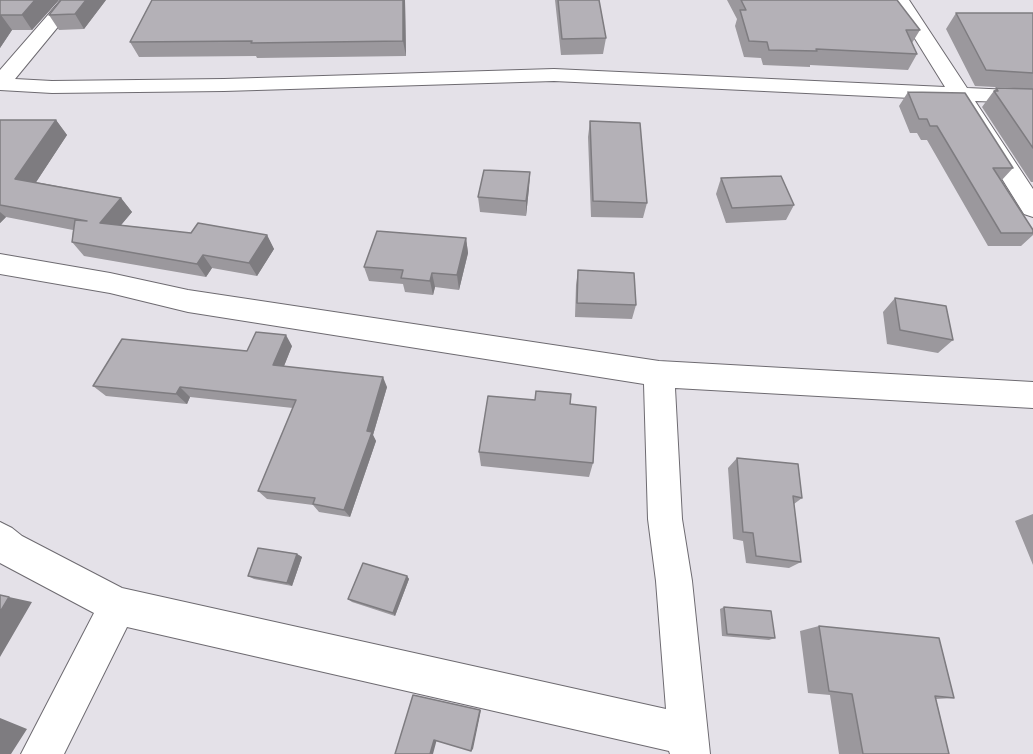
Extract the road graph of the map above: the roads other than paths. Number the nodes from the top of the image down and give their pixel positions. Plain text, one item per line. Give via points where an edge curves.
1 (71, 0) edge
2 (900, 0) edge
3 (9, 64) edge
4 (0, 83) edge
5 (960, 94) junction
6 (1033, 97) edge
7 (1033, 208) edge
8 (0, 264) edge
9 (659, 374) junction
10 (1033, 395) edge
11 (0, 540) edge
12 (118, 606) junction
13 (689, 744) edge
14 (42, 754) edge

1 - 3 street
2 - 5 street
3 - 4 street
4 - 5 street via 52,87 224,85 554,75
5 - 6 street
5 - 7 street
8 - 9 street via 188,301
9 - 10 street
9 - 13 street via 665,519
11 - 12 street via 9,549
12 - 13 street
12 - 14 street

